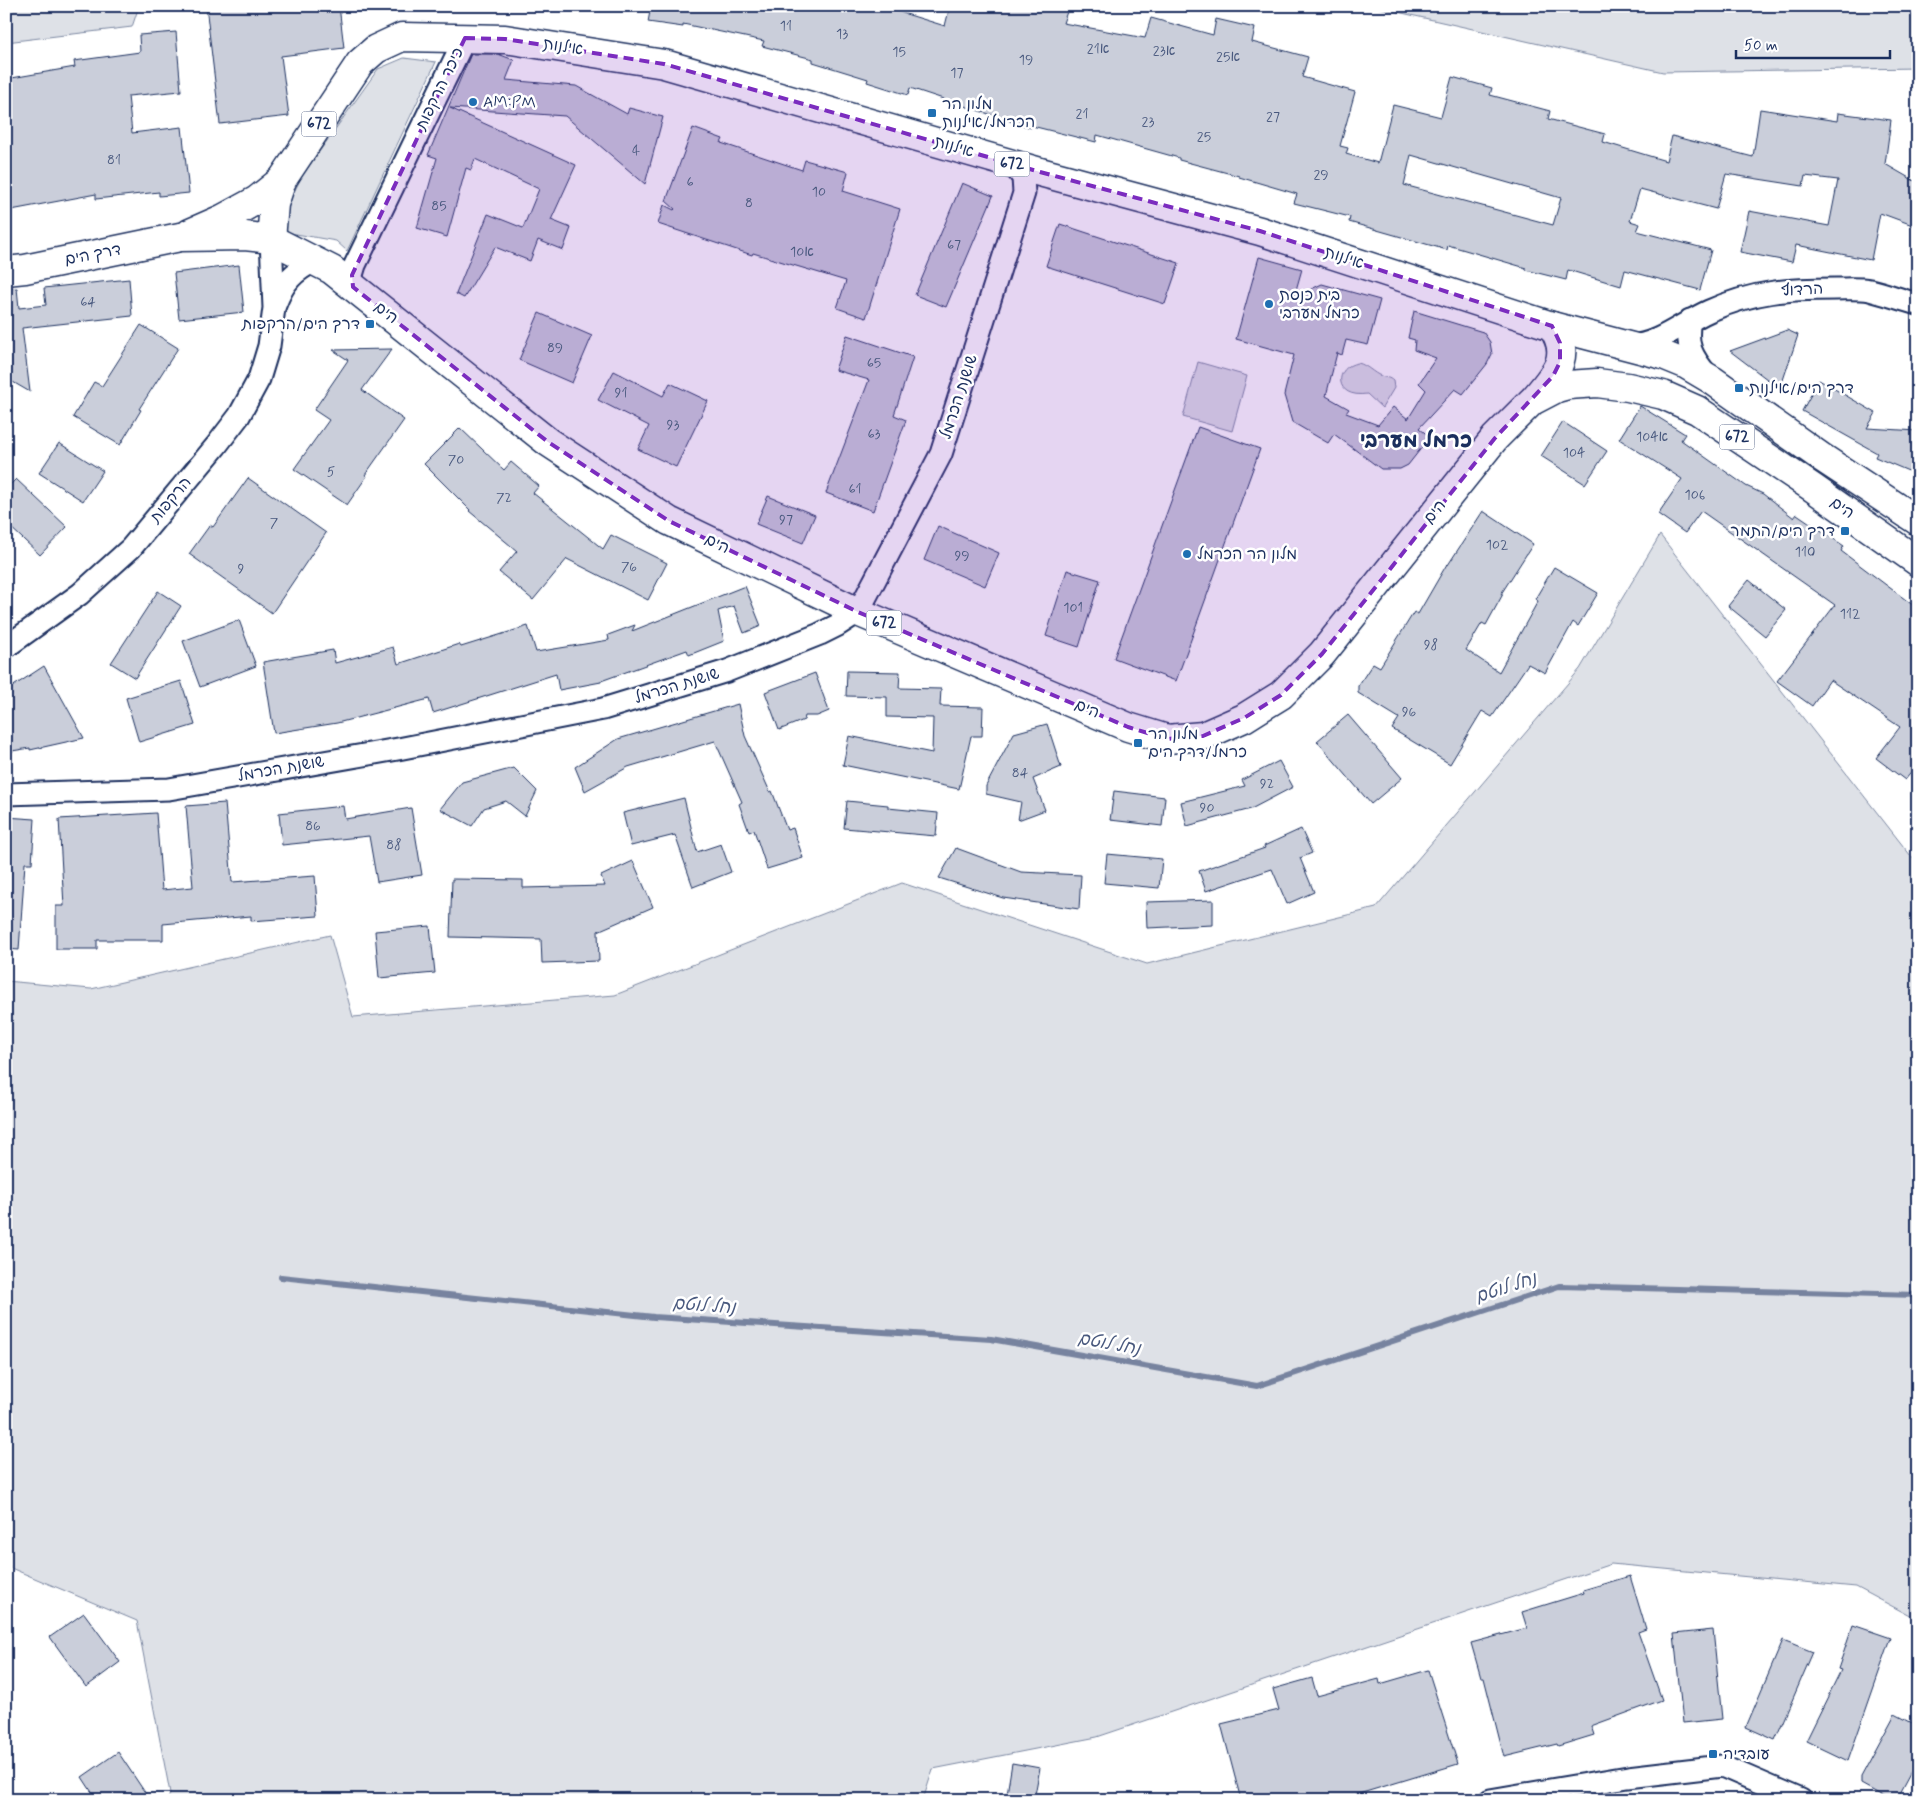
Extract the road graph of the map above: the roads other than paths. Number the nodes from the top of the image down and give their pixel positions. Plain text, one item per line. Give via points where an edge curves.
1 (464, 38) junction
2 (1013, 164) junction
3 (282, 180) junction
4 (180, 237) junction
5 (271, 239) junction
6 (316, 260) junction
7 (6, 271) edge
8 (353, 287) junction
9 (1918, 304) edge
10 (274, 308) junction
11 (1690, 320) junction
12 (1552, 326) junction
13 (1626, 346) junction
14 (1712, 380) junction
15 (1532, 401) junction
16 (1918, 521) edge
17 (1918, 562) edge
18 (858, 612) junction
19 (6, 647) edge
20 (6, 794) edge
21 (1490, 1800) edge
22 (1801, 1800) edge

1 - 2 main road, אילנות / 672 via 505,39 664,64
1 - 3 main road, כיכר הרקפות / 672 via 402,37 376,49 360,64
1 - 8 street, כיכר הרקפות via 355,265
2 - 12 main road, אילנות / 672 via 1260,230
2 - 18 street, שושנת הכרמל via 1023,178 1024,193 941,454
3 - 4 main road, כיכר הרקפות / 672 via 257,200
3 - 5 main road via 274,204
4 - 5 main road, הים / 672
4 - 7 main road, דרך הים / 672
5 - 6 main road, הים / 672
5 - 10 street, הרקפות
6 - 8 main road, הים / 672
6 - 10 street, הרקפות via 288,279
8 - 18 main road, הים / 672 via 548,442 670,521
9 - 11 street, הרדוף via 1868,290 1792,289 1753,295
10 - 19 street, הרקפות via 269,346 259,379 239,416 216,446 131,548 80,594
11 - 13 street, הרדוף via 1651,342
11 - 14 street via 1688,343 1693,356
12 - 13 main road, הים / 672
12 - 15 main road via 1562,351 1560,362
13 - 14 main road, הים / 672 via 1663,355
14 - 16 main road, הים / 672
15 - 17 main road, הים / 672 via 1556,388 1597,383 1663,395 1697,410
15 - 18 main road, הים / 672 via 1495,438 1315,661 1281,695 1244,718 1203,736 1167,739 1128,727
18 - 20 street, שושנת הכרמל via 820,634 727,671 603,709 169,789
21 - 22 street via 1628,1777 1722,1766

